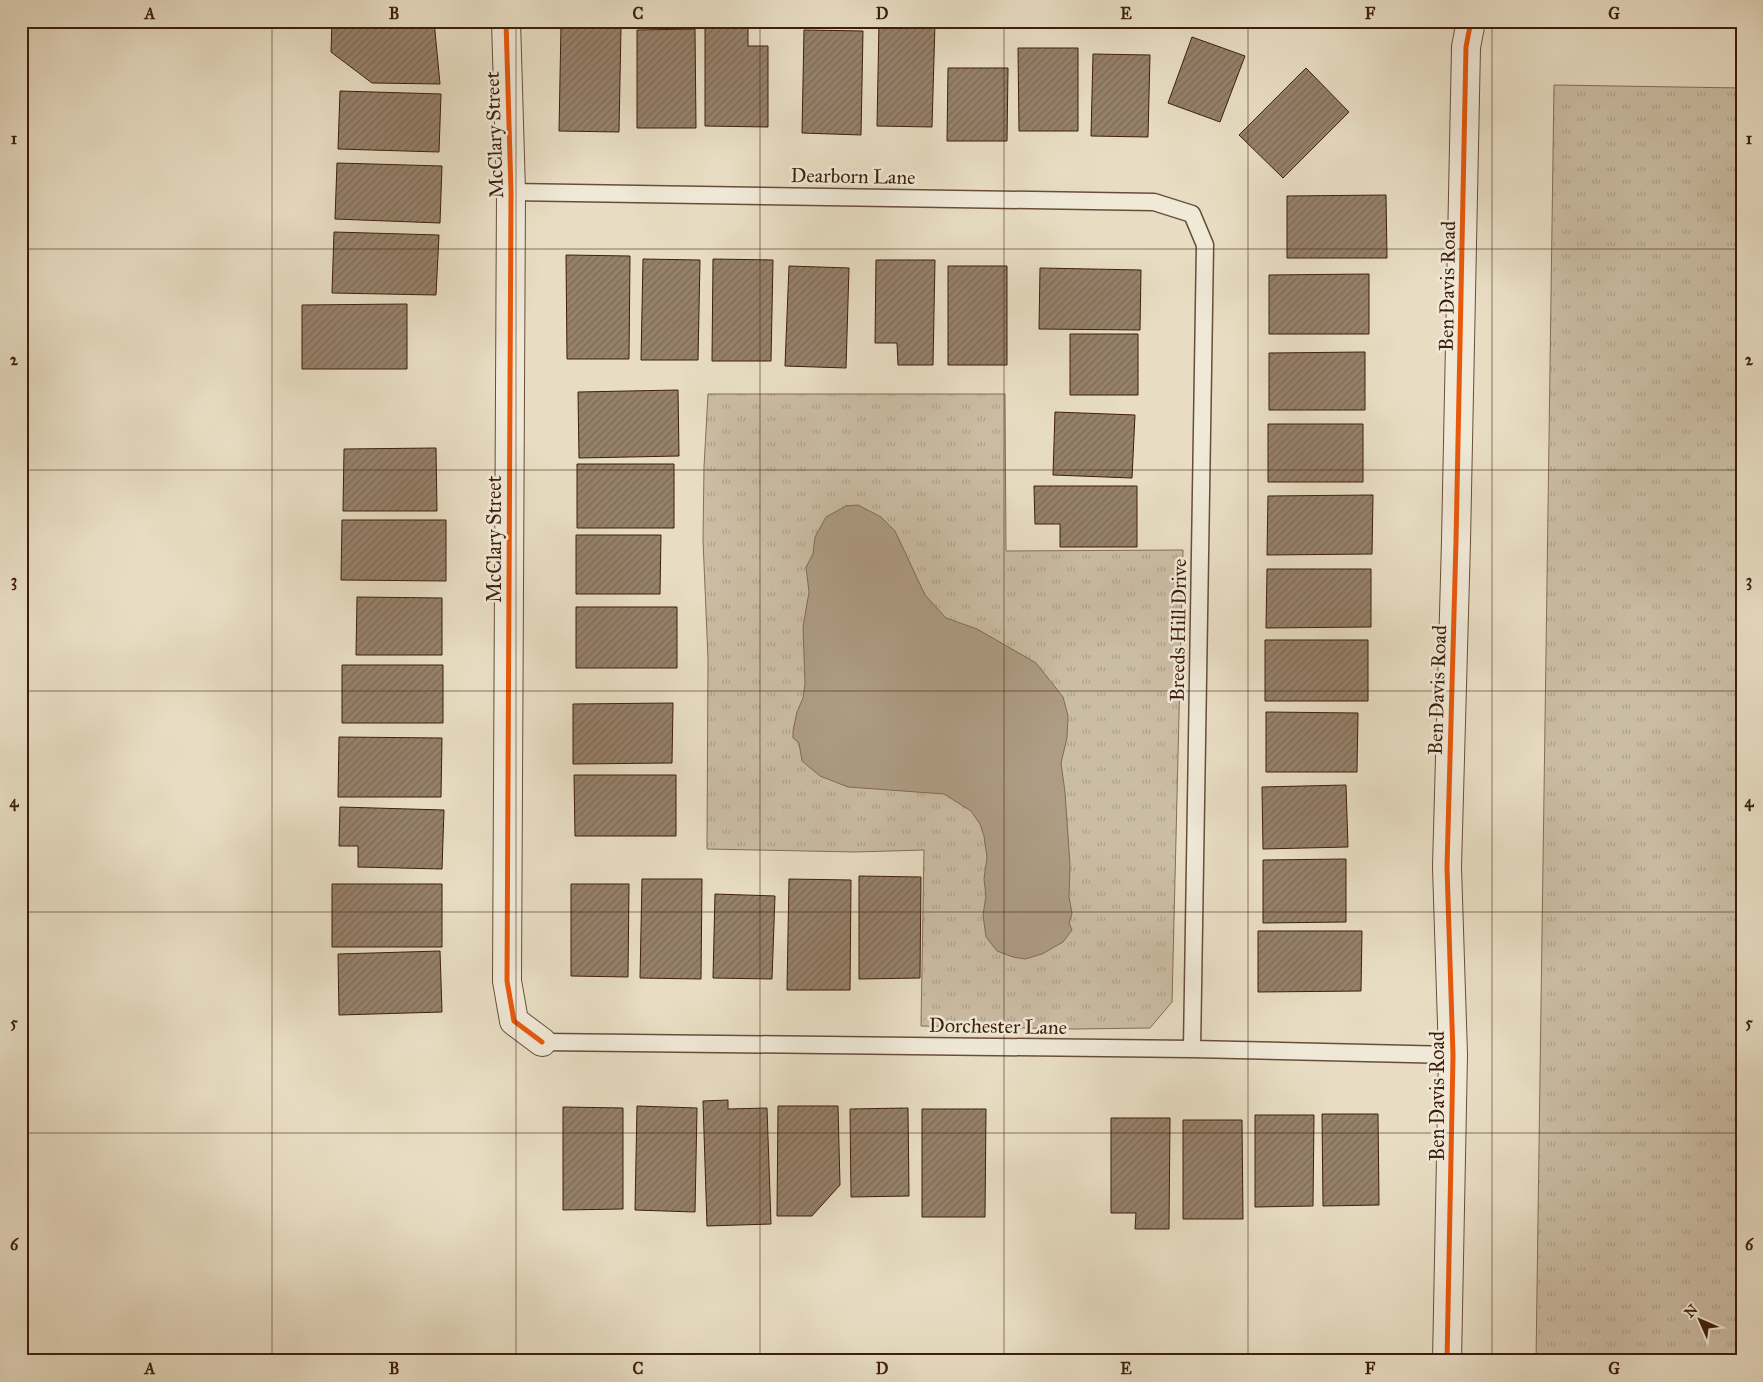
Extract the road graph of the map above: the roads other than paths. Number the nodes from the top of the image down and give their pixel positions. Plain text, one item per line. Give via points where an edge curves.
1 (506, 21) edge
2 (1471, 21) edge
3 (511, 192) junction
4 (1192, 214) joint
5 (542, 1042) joint
6 (1192, 1049) junction
7 (1453, 1055) junction
8 (1448, 1361) edge

1 - 3 street, McClary Street
2 - 7 street, Ben Davis Road via 1466,47 1447,867
3 - 4 lane, Dearborn Lane via 1154,202
3 - 5 street, McClary Street via 507,981 514,1021
4 - 6 lane, Breeds Hill Drive via 1205,246
5 - 6 lane, Dorchester Lane
6 - 7 lane, Dorchester Lane
7 - 8 street, Ben Davis Road

